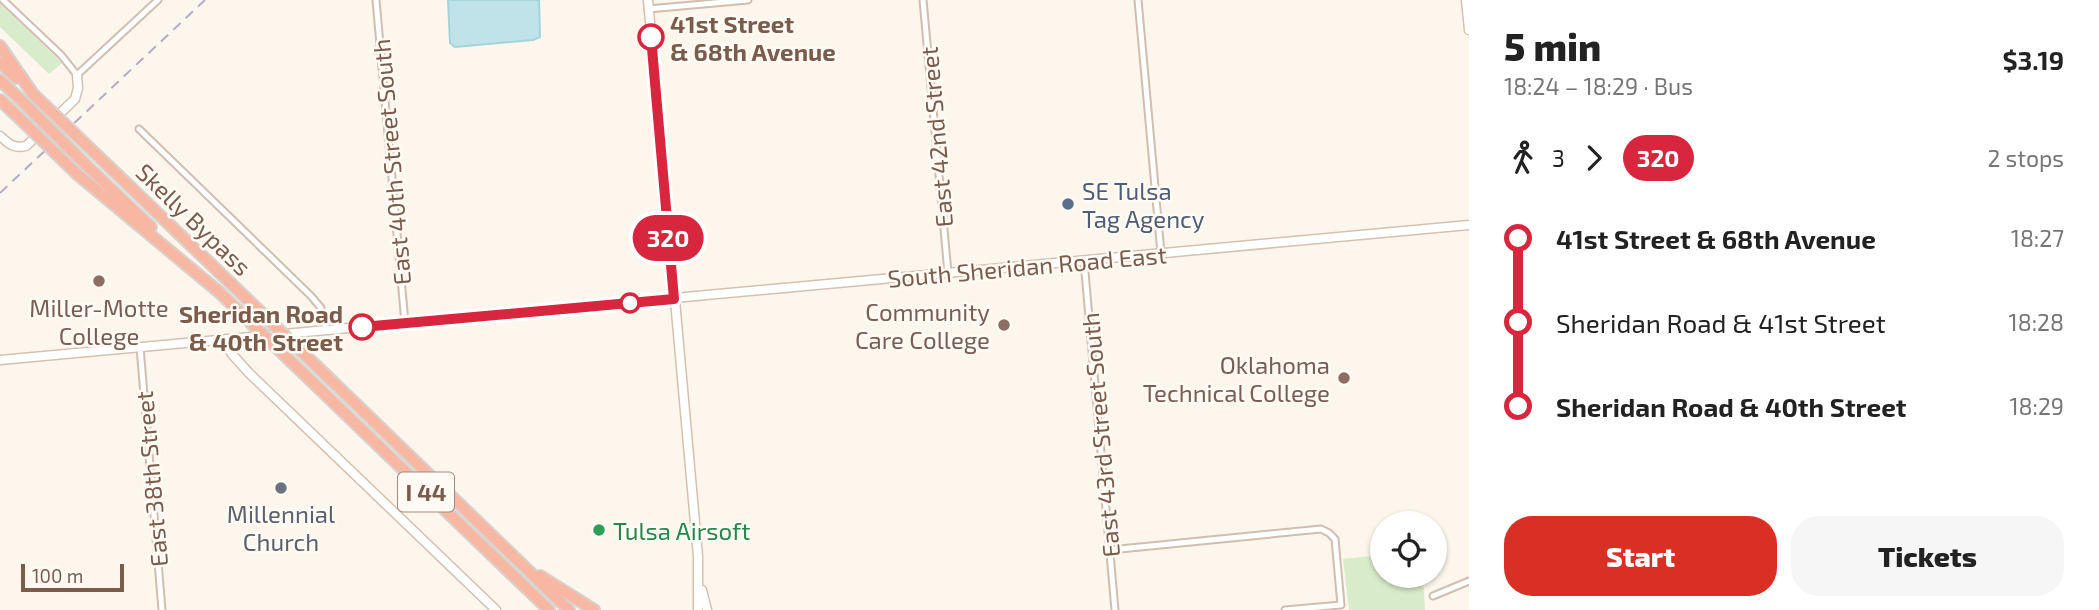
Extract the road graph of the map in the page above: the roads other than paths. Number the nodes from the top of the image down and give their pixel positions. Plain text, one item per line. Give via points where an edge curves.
1 (3, 0) edge
2 (158, 0) edge
3 (376, 0) edge
4 (748, 0) edge
5 (923, 0) edge
6 (1138, 0) edge
7 (1466, 0) edge
8 (648, 5) edge
9 (1469, 30) edge
10 (0, 46) edge
11 (0, 62) edge
12 (76, 75) junction
13 (0, 80) edge
14 (33, 94) junction
15 (0, 100) edge
16 (139, 129) dead end
17 (0, 136) edge
18 (1469, 225) edge
19 (1161, 253) junction
20 (1084, 261) junction
21 (948, 274) junction
22 (219, 292) junction
23 (674, 299) junction
24 (405, 323) junction
25 (326, 330) junction
26 (226, 339) junction
27 (140, 347) junction
28 (0, 360) edge
29 (1110, 550) junction
30 (524, 567) junction
31 (700, 580) junction
32 (1469, 581) edge
33 (1433, 596) dead end
34 (162, 610) edge
35 (496, 610) edge
36 (549, 610) edge
37 (569, 610) edge
38 (594, 610) edge
39 (698, 610) edge
40 (707, 610) edge
41 (1115, 610) edge
42 (1285, 610) edge

1 - 12 street
2 - 12 street
3 - 24 street, East 40th Street South
4 - 8 street
5 - 21 street, East 42nd Street
6 - 19 street
7 - 9 main road
8 - 23 main road
10 - 14 highway
11 - 14 highway, Skelly Bypass / I 44
12 - 17 main road via 75,99 26,146 9,145
13 - 22 highway, Skelly Bypass / I 44, bridge
14 - 30 highway, Skelly Bypass / I 44, bridge
15 - 22 highway, bridge via 76,173
16 - 25 street via 311,296 321,308
18 - 19 main road, South Sheridan Road East
19 - 20 main road, South Sheridan Road East
20 - 21 main road, South Sheridan Road East
20 - 29 street, East 43rd Street South
21 - 23 main road, South Sheridan Road East
22 - 36 highway, Skelly Bypass / I 44, bridge
23 - 24 main road, South Sheridan Road East
23 - 31 main road
24 - 25 main road, South Sheridan Road East
25 - 26 main road, South Sheridan Road East
26 - 27 main road, South Sheridan Road East
26 - 35 main road via 236,360
27 - 28 main road, South Sheridan Road East
27 - 34 street, East 38th Street
29 - 41 street, East 43rd Street South
29 - 42 street via 1321,529 1329,533 1335,539 1341,605
30 - 37 highway, Skelly Bypass / I 44
30 - 38 highway
31 - 39 main road
31 - 40 main road
32 - 33 street

